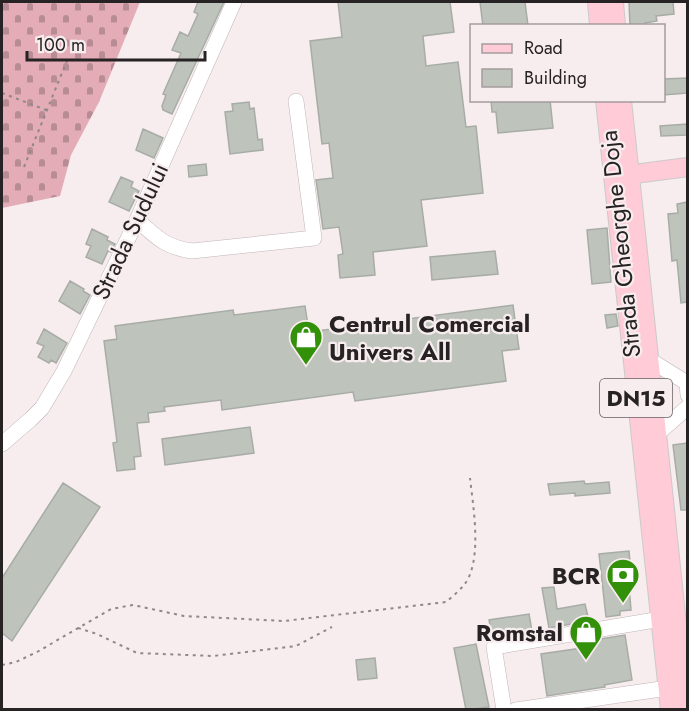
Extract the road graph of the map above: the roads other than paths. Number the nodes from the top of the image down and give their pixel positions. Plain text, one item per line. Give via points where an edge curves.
1 (234, 2) edge
2 (597, 2) edge
3 (614, 2) edge
4 (599, 24) edge
5 (616, 24) edge
6 (296, 101) dead end
7 (605, 102) edge
8 (622, 102) edge
9 (687, 167) edge
10 (630, 175) junction
11 (612, 177) junction
12 (137, 220) junction
13 (650, 360) junction
14 (687, 387) edge
15 (687, 407) edge
16 (657, 434) junction
17 (2, 444) edge
18 (681, 592) edge
19 (661, 619) junction
20 (668, 688) junction
21 (504, 710) edge
22 (516, 710) edge
23 (670, 710) edge
24 (686, 710) edge

1 - 12 street, Strada Sudului
2 - 4 main road
3 - 5 main road
6 - 12 street via 314,238 192,251 164,243
7 - 11 main road, Strada Gheorghe Doja / DN15
8 - 10 main road, Strada Gheorghe Doja / DN15
9 - 10 main road
10 - 11 main road
10 - 13 main road, Strada Gheorghe Doja / DN15
11 - 19 main road, Strada Gheorghe Doja / DN15
12 - 17 street, Strada Sudului via 53,389 31,419
13 - 14 street
13 - 16 main road, Strada Gheorghe Doja / DN15
15 - 16 street
16 - 18 main road, Strada Gheorghe Doja / DN15
18 - 24 main road, Strada Gheorghe Doja / DN15
19 - 20 main road, Strada Gheorghe Doja / DN15
19 - 21 street via 494,646
20 - 22 street
20 - 23 main road, Strada Gheorghe Doja / DN15

